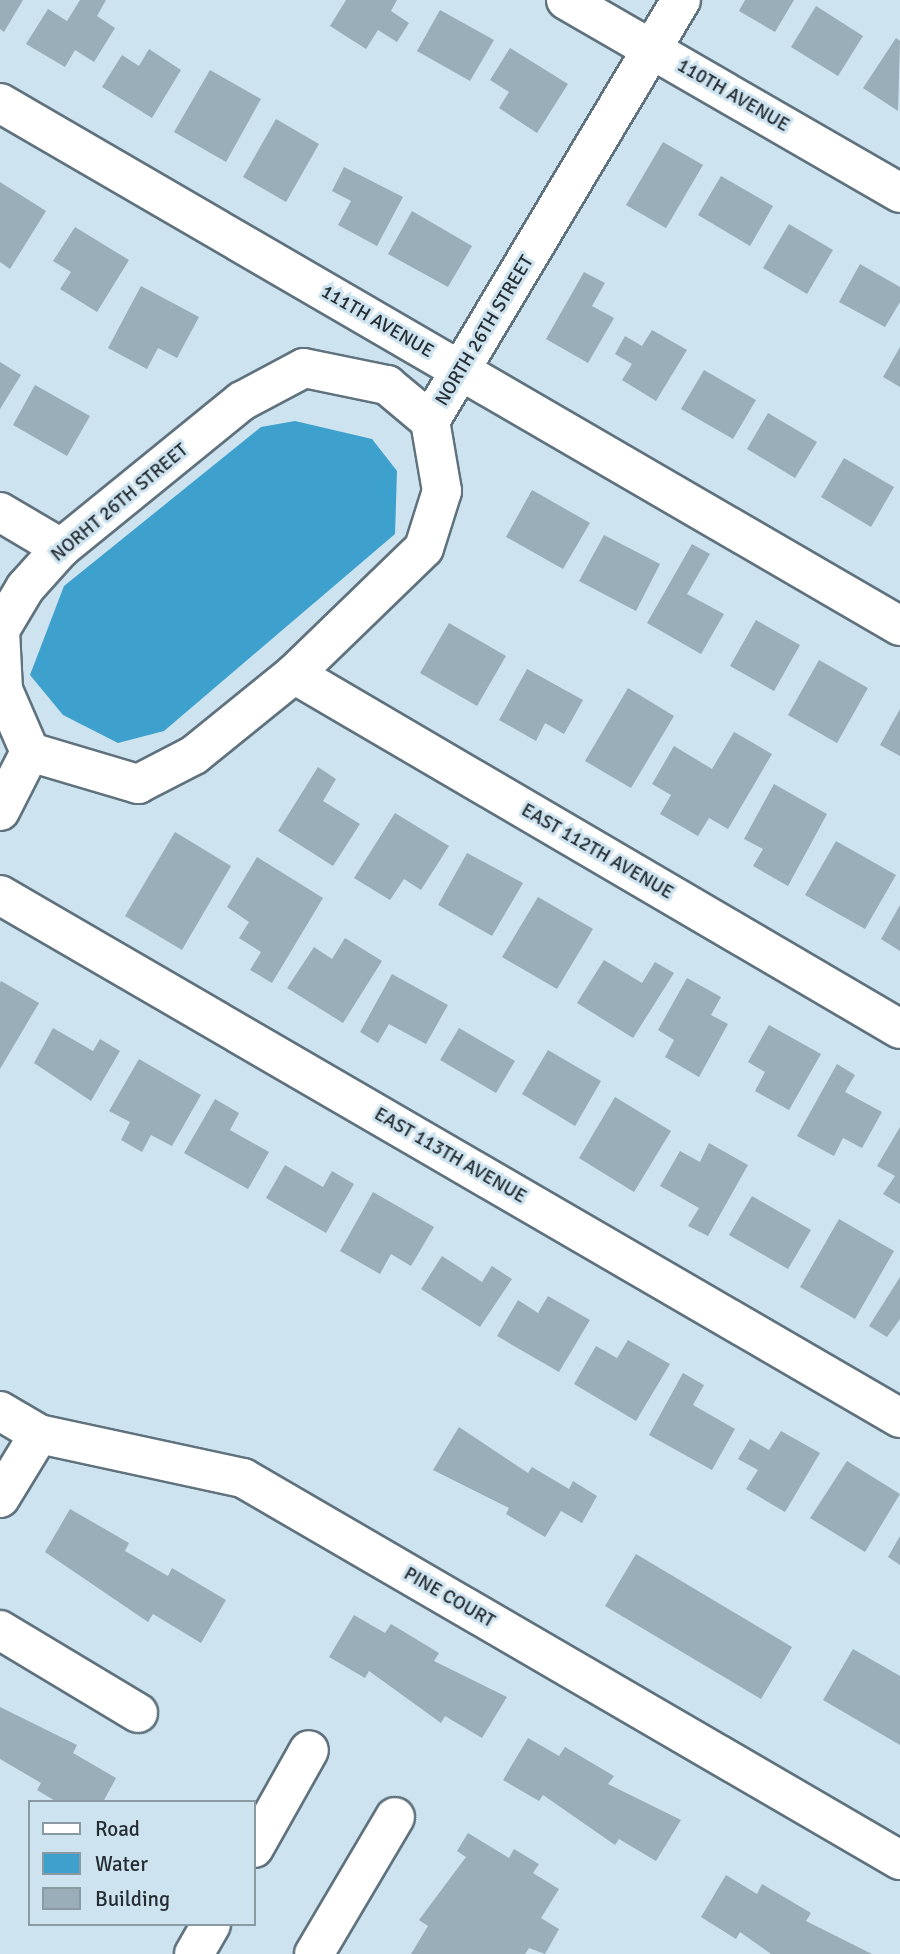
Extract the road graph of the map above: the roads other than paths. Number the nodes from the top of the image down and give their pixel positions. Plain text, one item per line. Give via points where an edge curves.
1 (566, 0) edge
2 (681, 0) edge
3 (653, 50) junction
4 (0, 103) edge
5 (900, 193) edge
6 (462, 371) junction
7 (430, 421) junction
8 (0, 512) edge
9 (61, 548) junction
10 (900, 626) edge
11 (293, 674) junction
12 (30, 752) junction
13 (0, 811) edge
14 (0, 895) edge
15 (900, 1029) edge
16 (0, 1411) edge
17 (900, 1418) edge
18 (39, 1434) junction
19 (0, 1498) edge
20 (0, 1630) edge
21 (138, 1713) dead end
22 (309, 1750) dead end
23 (396, 1817) dead end
24 (256, 1844) edge
25 (900, 1860) edge
26 (210, 1926) edge
27 (194, 1954) edge
28 (314, 1954) edge

1 - 3 street, 110TH AVENUE
2 - 3 street, NORTH 26TH STREET
3 - 5 street, 110TH AVENUE
3 - 6 street, NORTH 26TH STREET
4 - 6 street, 111TH AVENUE
6 - 7 street, NORTH 26TH STREET
6 - 10 street, 111TH AVENUE
7 - 9 street, NORHT 26TH STREET via 387,385 304,368 242,401
7 - 11 street, NORTH 26TH STREET via 442,491 425,548
8 - 9 street
9 - 12 street, NORHT 26TH STREET via 25,588 0,630 3,690
11 - 12 street, NORTH 26TH STREET via 194,755 138,784
11 - 15 street, EAST 112TH AVENUE
12 - 13 street
14 - 17 street, EAST 113TH AVENUE
16 - 18 street, PINE COURT
18 - 19 street
18 - 25 street, PINE COURT via 243,1478
20 - 21 street
22 - 24 street
23 - 28 street
26 - 27 street

